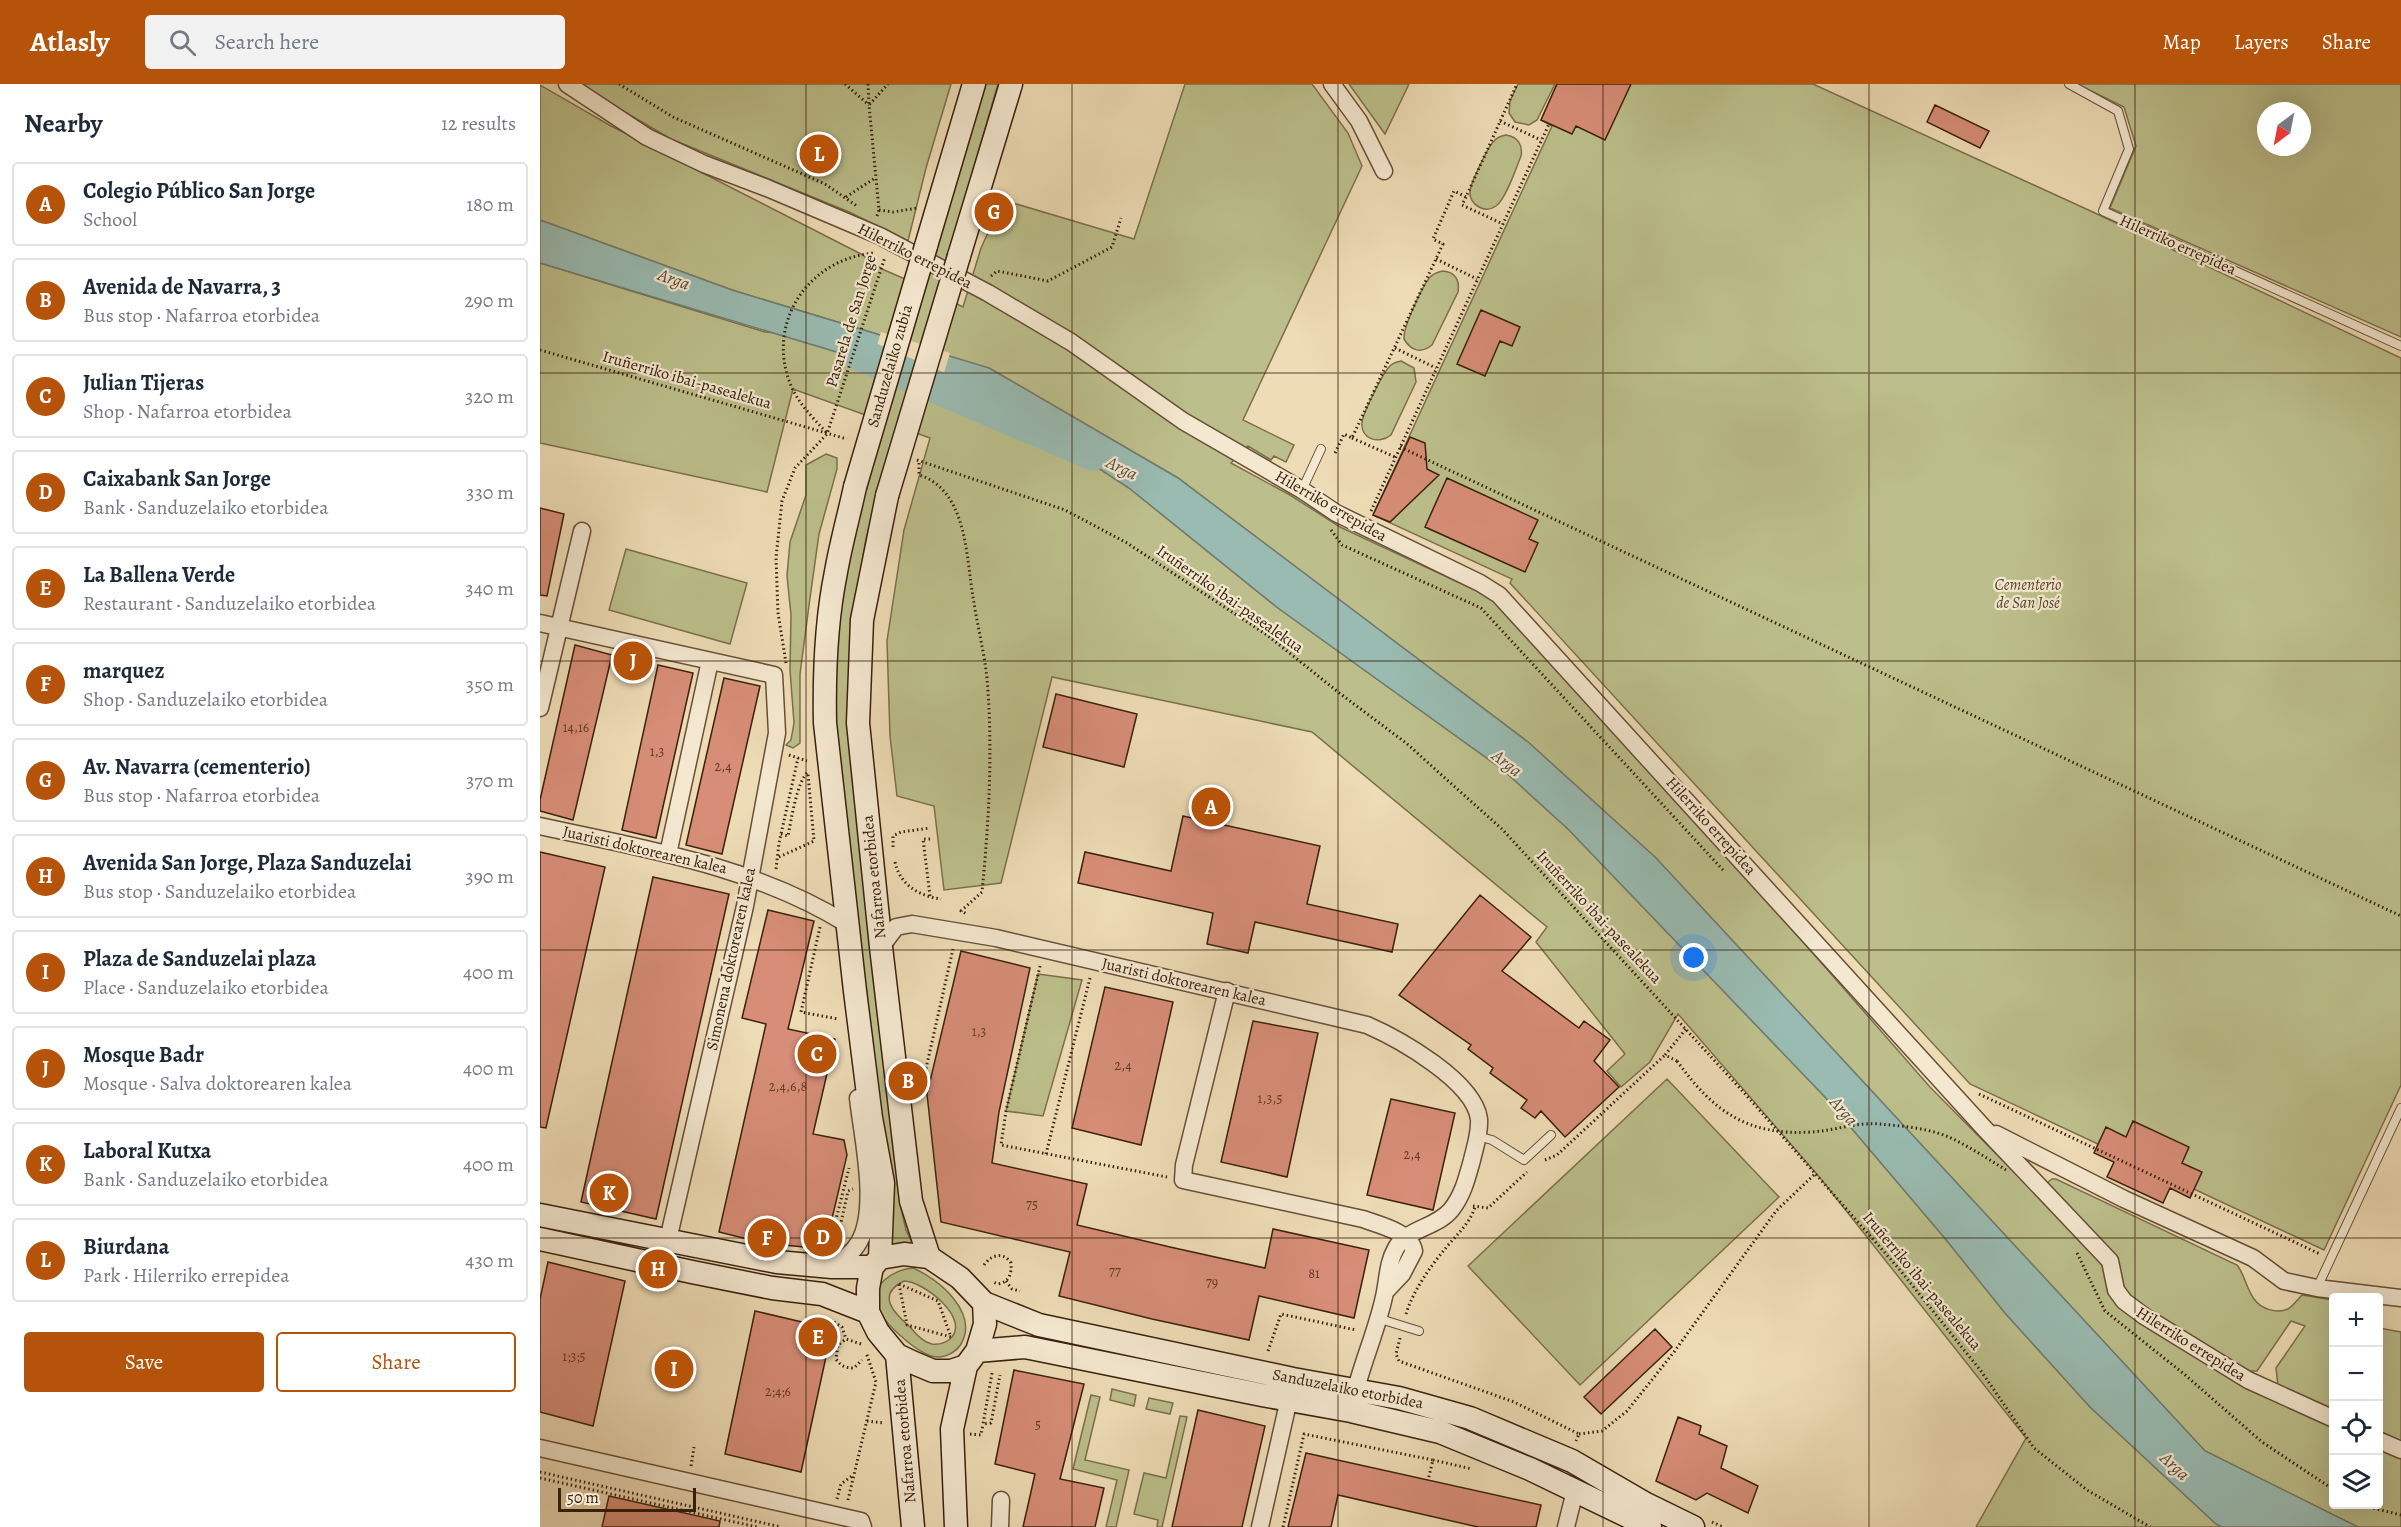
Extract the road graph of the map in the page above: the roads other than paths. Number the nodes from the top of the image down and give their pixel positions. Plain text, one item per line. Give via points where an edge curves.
1 (567, 84) edge
2 (974, 84) edge
3 (1011, 84) edge
4 (1332, 84) edge
5 (2069, 84) edge
6 (1384, 171) dead end
7 (2401, 346) edge
8 (1321, 449) dead end
9 (855, 487) joint
10 (1302, 490) junction
11 (887, 496) joint
12 (582, 531) dead end
13 (540, 623) edge
14 (558, 627) junction
15 (710, 661) junction
16 (540, 708) edge
17 (540, 826) edge
18 (668, 854) junction
19 (750, 876) junction
20 (847, 924) junction
21 (881, 947) junction
22 (1227, 991) junction
23 (864, 1062) junction
24 (2401, 1108) edge
25 (1984, 1128) junction
26 (1551, 1135) dead end
27 (1478, 1136) junction
28 (540, 1215) edge
29 (1404, 1237) junction
30 (540, 1239) edge
31 (668, 1240) junction
32 (929, 1257) junction
33 (876, 1262) junction
34 (832, 1267) junction
35 (2317, 1288) junction
36 (2401, 1298) edge
37 (984, 1303) junction
38 (868, 1312) junction
39 (1377, 1318) junction
40 (1419, 1331) dead end
41 (897, 1355) junction
42 (972, 1359) junction
43 (1291, 1389) junction
44 (1356, 1389) junction
45 (1351, 1411) junction
46 (2329, 1417) edge
47 (2383, 1442) edge
48 (540, 1448) edge
49 (2401, 1450) edge
50 (1575, 1491) junction
51 (1001, 1500) dead end
52 (862, 1524) edge
53 (912, 1527) edge
54 (956, 1527) edge
55 (1000, 1527) edge
56 (1260, 1527) edge
57 (1566, 1527) edge
58 (1650, 1527) edge
59 (1693, 1527) edge

1 - 10 street, Hilerriko errepidea via 647,137 880,237 977,288 1071,342 1183,421
2 - 9 main road, Sanduzelaiko zubia, bridge
3 - 11 main road, Sanduzelaiko zubia, bridge
4 - 6 street via 1359,121
5 - 7 lane, Hilerriko errepidea via 2118,111 2130,149 2103,211
8 - 10 lane
9 - 20 main road, Nafarroa etorbidea via 835,574 824,680 825,723
10 - 25 street, Hilerriko errepidea via 1336,513 1499,595
11 - 21 main road, Nafarroa etorbidea via 862,620 858,723
12 - 14 street
13 - 14 street
14 - 15 street
14 - 16 street
15 - 18 street
15 - 19 street, Simonena doktorearen kalea via 780,670 777,732
17 - 18 street, Juaristi doktorearen kalea
18 - 19 street, Juaristi doktorearen kalea
19 - 20 street, Juaristi doktorearen kalea via 813,903
19 - 31 street, Simonena doktorearen kalea
20 - 23 main road, Nafarroa etorbidea
21 - 22 street, Juaristi doktorearen kalea via 896,927 912,924 996,938
21 - 32 main road, Nafarroa etorbidea via 911,1201
22 - 27 street, Juaristi doktorearen kalea via 1367,1024 1395,1037 1459,1086 1479,1118
22 - 29 street via 1183,1180 1363,1219
23 - 33 main road, Nafarroa etorbidea via 883,1183
23 - 34 street, Nafarroa etorbidea via 857,1096 867,1170 867,1208 860,1241
24 - 35 lane
25 - 35 street, Hilerriko errepidea via 2124,1199 2253,1258 2284,1281
25 - 46 street, Hilerriko errepidea via 2110,1262 2116,1290 2124,1301 2248,1380
26 - 27 lane via 1524,1160
27 - 29 street via 1460,1198 1446,1216
28 - 31 main road
29 - 39 street via 1413,1246 1413,1258 1385,1292
30 - 38 main road via 772,1288 822,1294
31 - 34 main road via 777,1262
32 - 33 main road via 904,1254
32 - 37 main road via 960,1278
33 - 34 main road
33 - 38 main road, Nafarroa etorbidea via 868,1288
35 - 36 street, Hilerriko errepidea
37 - 42 main road via 986,1324
37 - 43 main road, Sanduzelaiko etorbidea via 1039,1325
38 - 41 main road
39 - 40 lane
39 - 44 street
41 - 42 main road, Sanduzelaiko etorbidea via 933,1371 951,1371
41 - 53 main road, Nafarroa etorbidea
42 - 43 main road, Sanduzelaiko etorbidea via 1025,1347
42 - 54 main road via 952,1429
43 - 44 main road, Sanduzelaiko etorbidea
43 - 45 main road, Sanduzelaiko etorbidea
43 - 56 street
44 - 45 street
44 - 59 main road, Sanduzelaiko etorbidea via 1409,1400 1492,1427 1572,1461
45 - 50 main road, Sanduzelaiko etorbidea via 1440,1432
47 - 49 street
48 - 52 street
50 - 57 street
50 - 58 main road, Sanduzelaiko etorbidea
51 - 55 street

